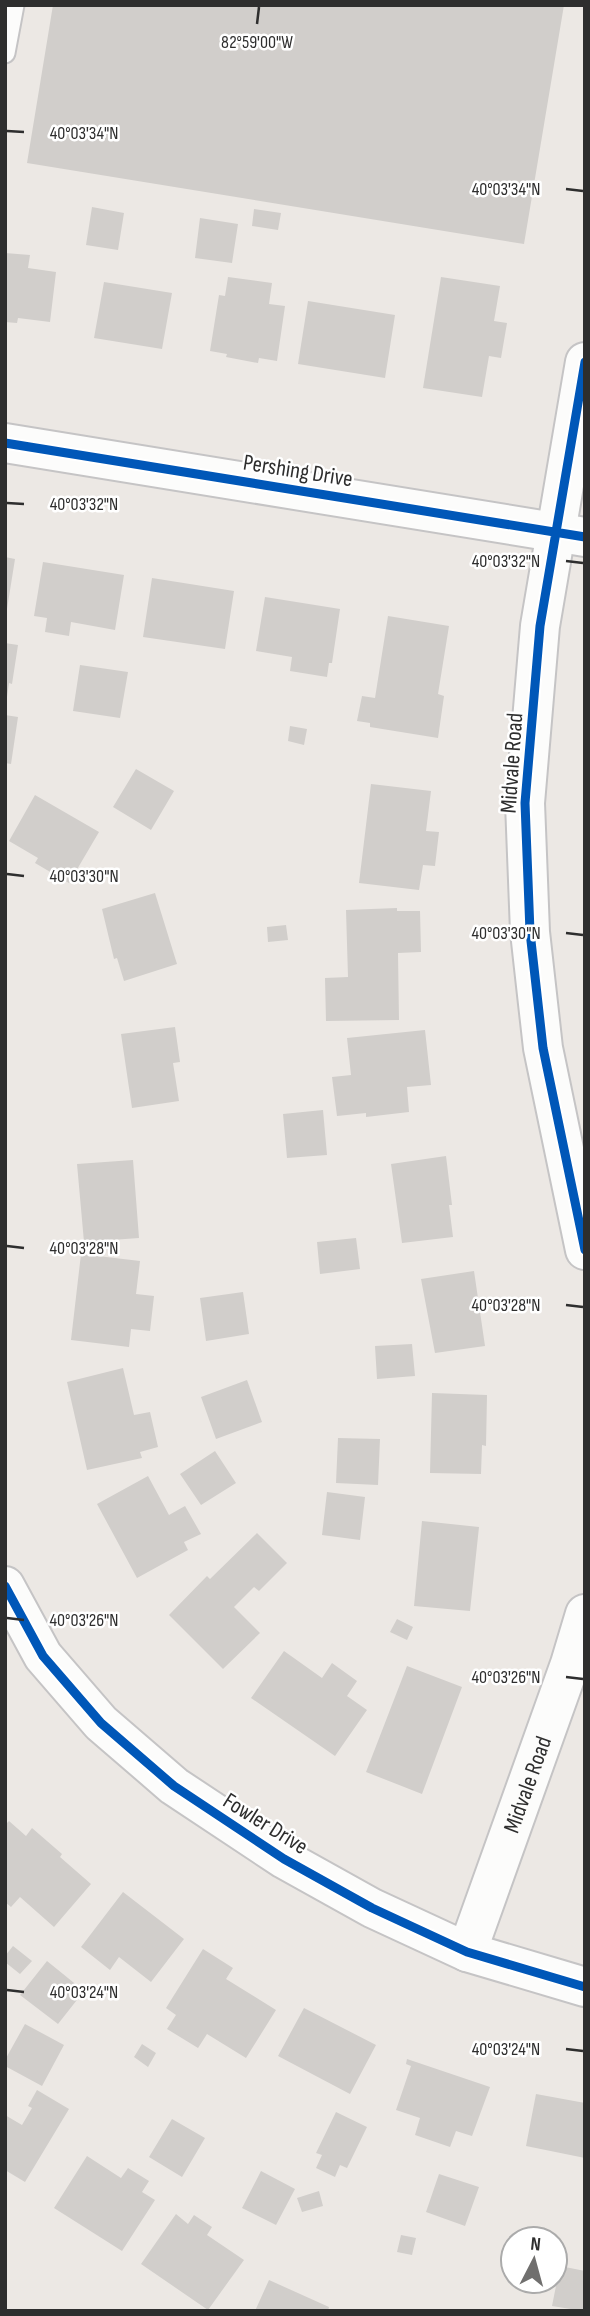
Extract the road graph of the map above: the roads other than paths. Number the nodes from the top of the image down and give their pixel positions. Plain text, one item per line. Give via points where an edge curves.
1 (13, 5) edge
2 (5, 53) edge
3 (585, 362) edge
4 (5, 443) edge
5 (571, 535) edge
6 (585, 1250) edge
7 (5, 1587) edge
8 (585, 1614) edge
9 (467, 1952) junction
10 (585, 1987) edge

1 - 2 lane
3 - 5 street, Midvale Road
4 - 5 street, Pershing Drive
5 - 6 street, Midvale Road via 540,626 525,803 529,906 543,1048
7 - 9 street, Fowler Drive via 43,1656 102,1723 174,1786 284,1859 372,1908
8 - 9 street, Midvale Road
9 - 10 street, Fowler Drive

